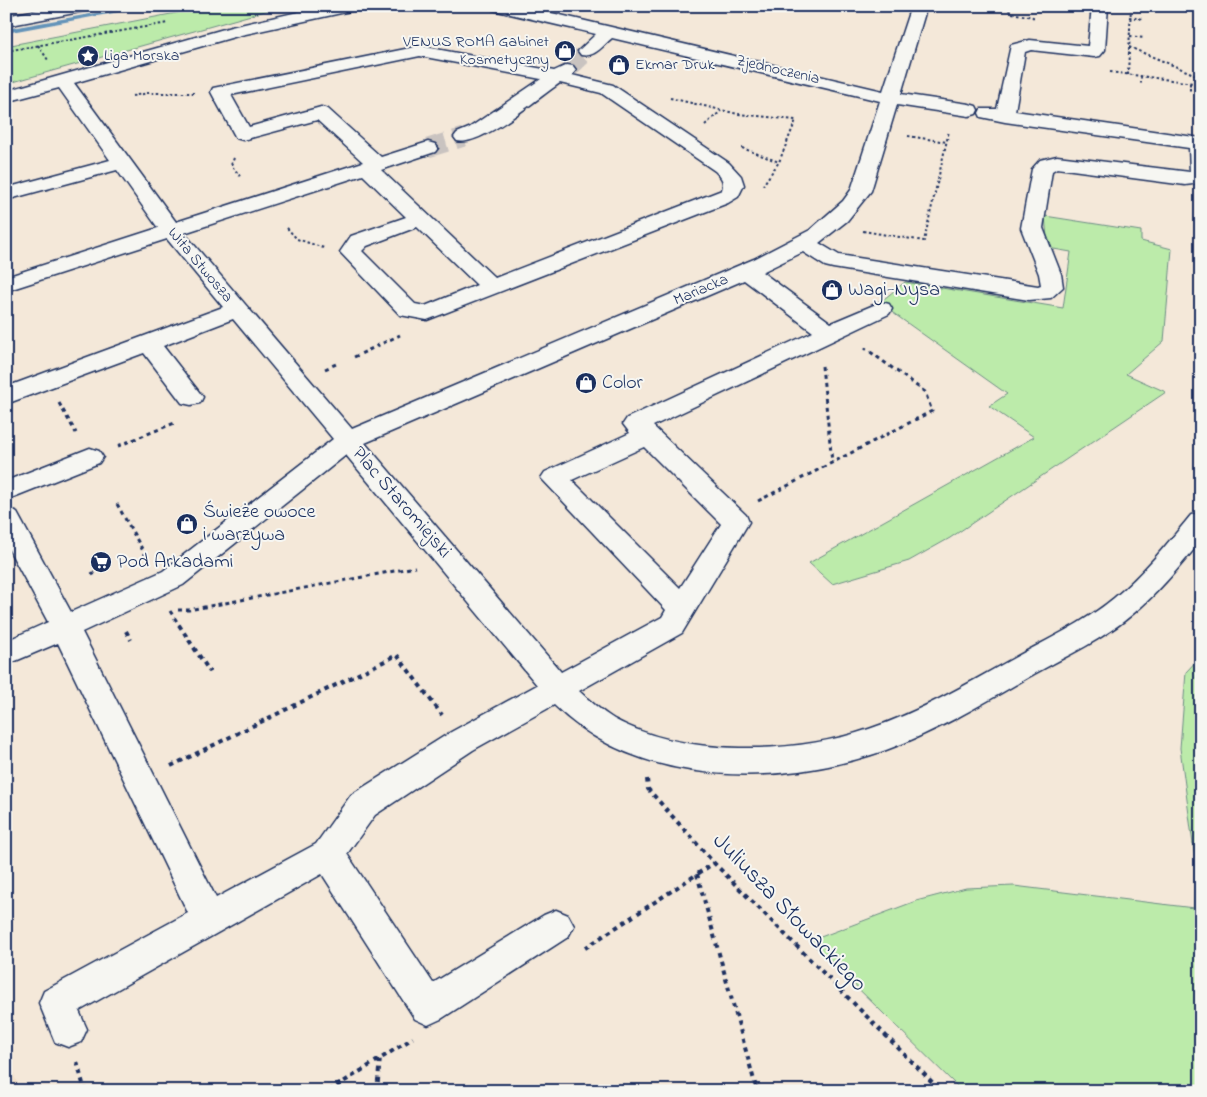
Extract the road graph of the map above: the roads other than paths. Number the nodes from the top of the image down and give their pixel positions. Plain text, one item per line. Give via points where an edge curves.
1 (85, 6) edge
2 (349, 6) edge
3 (499, 6) edge
4 (919, 6) edge
5 (1100, 6) edge
6 (6, 22) edge
7 (609, 31) junction
8 (587, 51) tunnel mouth
9 (563, 73) junction
10 (63, 81) junction
11 (6, 97) edge
12 (891, 98) junction
13 (979, 112) junction
14 (464, 137) tunnel mouth
15 (1200, 144) edge
16 (428, 148) tunnel mouth
17 (121, 163) junction
18 (372, 167) junction
19 (6, 194) edge
20 (420, 219) junction
21 (171, 231) junction
22 (804, 244) junction
23 (747, 271) junction
24 (6, 284) edge
25 (492, 287) junction
26 (881, 309) dead end
27 (237, 310) junction
28 (829, 333) junction
29 (149, 343) junction
30 (6, 396) edge
31 (191, 397) road end
32 (647, 435) junction
33 (347, 441) junction
34 (90, 457) road end
35 (6, 491) edge
36 (6, 518) edge
37 (1201, 522) edge
38 (682, 608) junction
39 (64, 629) junction
40 (6, 654) edge
41 (558, 689) junction
42 (328, 854) junction
43 (209, 919) junction
44 (556, 926) road end
45 (68, 1029) dead end

1 - 6 street
2 - 10 street via 237,31
3 - 7 street, Zjednoczenia
4 - 12 street, Mariacka
5 - 13 street via 1094,52 1030,45 1017,49
7 - 8 street
7 - 12 street, Zjednoczenia
9 - 14 street
9 - 18 street via 420,50 220,92 243,134 321,113
9 - 25 street via 607,89 722,166 732,176 734,185 731,192 721,198
10 - 11 street
10 - 17 street, Wita Stwosza
12 - 13 street, Zjednoczenia
12 - 22 street, Mariacka via 861,191 845,214
13 - 15 street, Zjednoczenia
15 - 22 street via 1200,174 1195,178 1057,162 1047,164 1042,169 1032,228 1050,274 1052,287 1043,293 1029,294 833,261
16 - 18 street
17 - 19 street
17 - 21 street, Wita Stwosza
18 - 20 street
18 - 21 street
20 - 25 street
20 - 25 street via 359,241 351,252 408,310 427,313
21 - 24 street
21 - 27 street, Wita Stwosza
22 - 23 street, Mariacka
23 - 28 street
23 - 33 street, Mariacka
26 - 28 street
27 - 29 street
27 - 33 street, Wita Stwosza
28 - 32 street via 636,424
29 - 30 street
29 - 31 street
32 - 38 street via 736,522
32 - 38 street via 554,478
33 - 39 street, Plac Staromiejski via 173,578
33 - 41 street, Plac Staromiejski
34 - 35 street
36 - 39 street
37 - 41 street, Plac Staromiejski via 1144,586 1112,615 970,698 874,740 802,758 738,762 688,756 640,744 604,728
38 - 41 street via 672,625
39 - 40 street, Plac Staromiejski
39 - 43 street
41 - 42 street via 462,741 363,805
42 - 43 street
42 - 44 street via 428,1007
43 - 45 street via 57,1003

